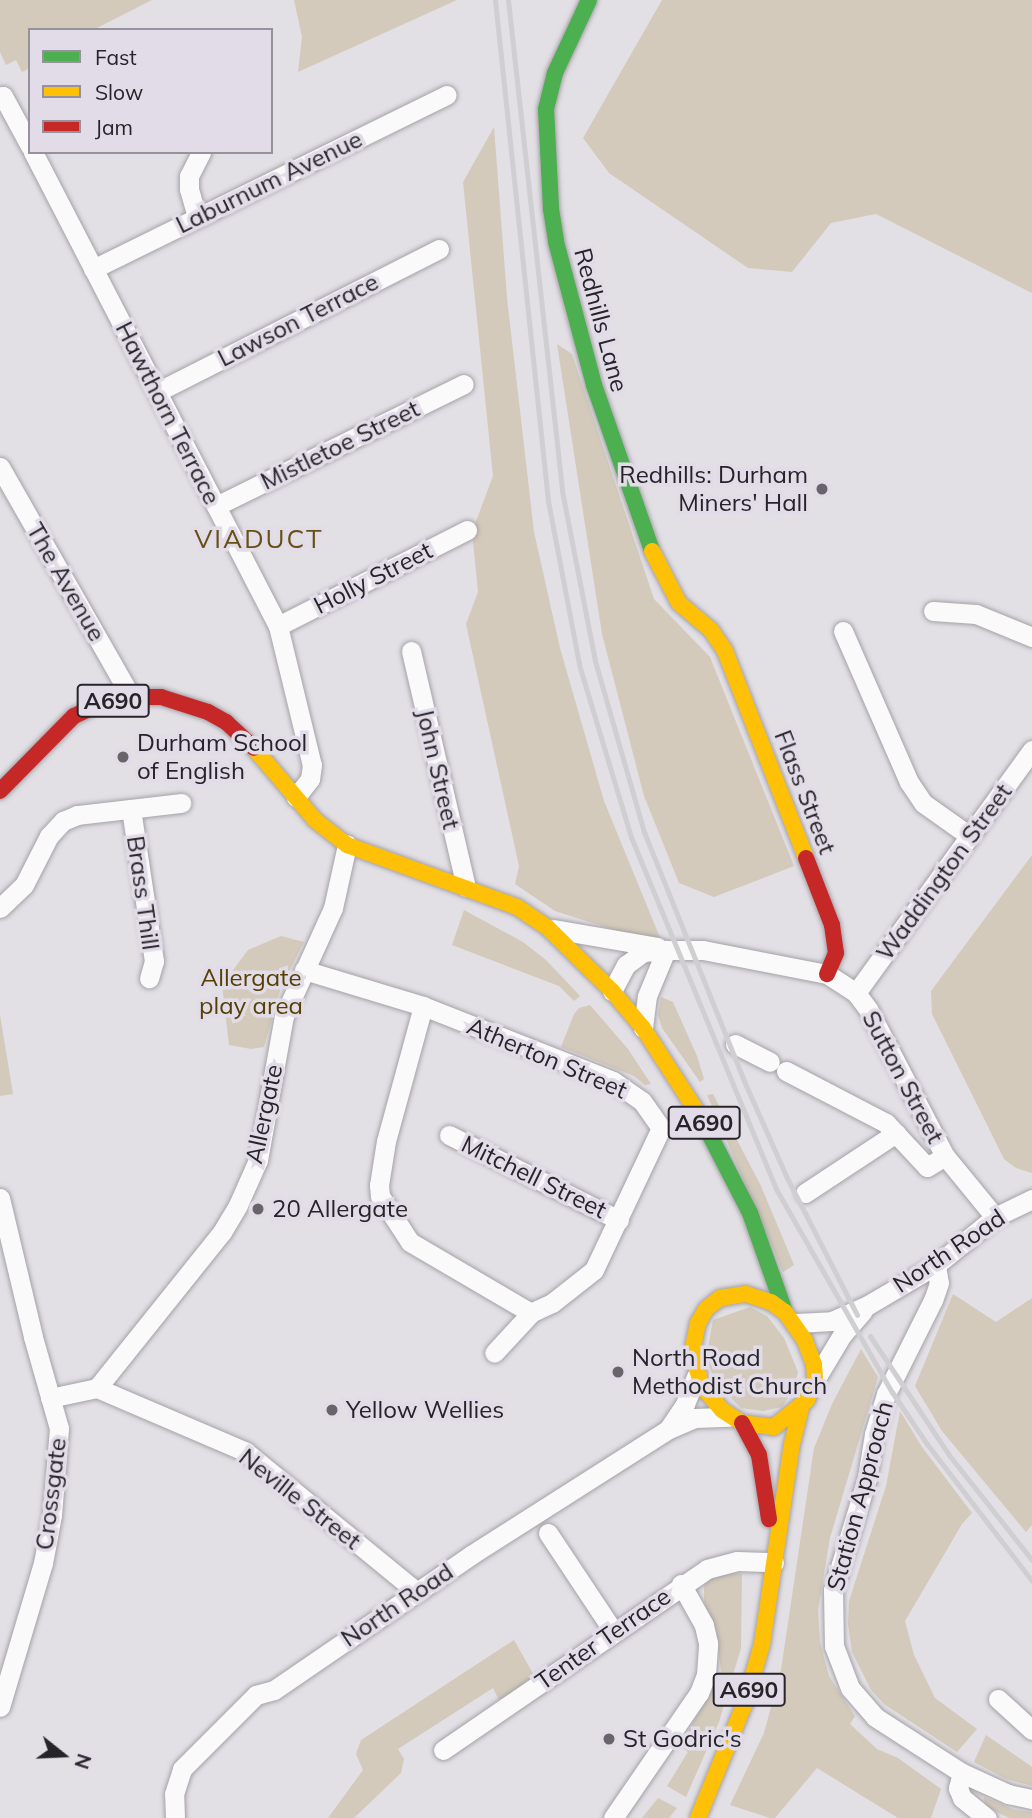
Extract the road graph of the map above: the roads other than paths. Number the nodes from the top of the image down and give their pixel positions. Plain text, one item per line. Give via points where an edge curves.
1 (589, 0) edge
2 (446, 95) dead end
3 (2, 96) edge
4 (28, 142) edge
5 (34, 154) edge
6 (200, 154) edge
7 (197, 217) junction
8 (439, 249) dead end
9 (93, 269) junction
10 (464, 384) dead end
11 (159, 391) junction
12 (0, 467) edge
13 (216, 506) junction
14 (467, 530) dead end
15 (933, 611) dead end
16 (278, 626) junction
17 (711, 629) joint
18 (844, 631) dead end
19 (1032, 637) edge
20 (411, 651) dead end
21 (131, 697) junction
22 (1032, 750) edge
23 (0, 791) edge
24 (296, 797) junction
25 (181, 803) dead end
26 (131, 809) junction
27 (968, 835) junction
28 (347, 845) junction
29 (466, 887) junction
30 (0, 908) edge
31 (548, 928) junction
32 (666, 950) junction
33 (304, 970) junction
34 (827, 974) junction
35 (149, 978) dead end
36 (612, 991) junction
37 (856, 993) junction
38 (423, 1006) junction
39 (643, 1028) junction
40 (735, 1044) dead end
41 (896, 1133) junction
42 (449, 1135) dead end
43 (945, 1156) junction
44 (804, 1193) dead end
45 (0, 1198) edge
46 (1032, 1199) edge
47 (995, 1217) junction
48 (619, 1220) junction
49 (754, 1224) junction
50 (748, 1254) dead end
51 (936, 1265) junction
52 (741, 1276) dead end
53 (9, 1281) edge
54 (734, 1295) junction
55 (868, 1305) junction
56 (531, 1313) junction
57 (791, 1318) junction
58 (494, 1353) dead end
59 (697, 1375) junction
60 (815, 1380) junction
61 (97, 1388) junction
62 (50, 1398) junction
63 (801, 1408) junction
64 (738, 1420) junction
65 (669, 1429) junction
66 (548, 1533) dead end
67 (774, 1562) junction
68 (681, 1584) junction
69 (417, 1592) junction
70 (613, 1631) junction
71 (998, 1699) dead end
72 (0, 1707) edge
73 (1032, 1730) edge
74 (443, 1750) dead end
75 (962, 1773) junction
76 (1032, 1799) edge
77 (699, 1816) edge
78 (174, 1818) edge
79 (613, 1818) edge
80 (987, 1818) edge

1 - 17 main road, Redhills Lane via 555,73 546,109 556,242 594,385 656,562 679,603
2 - 7 street, Laburnum Avenue
3 - 4 street
5 - 9 street, Hawthorn Terrace
6 - 7 street via 188,189
7 - 9 street, Laburnum Avenue
8 - 11 street, Lawson Terrace
9 - 11 street, Hawthorn Terrace
10 - 13 street, Mistletoe Street
11 - 13 street, Hawthorn Terrace
12 - 21 street, The Avenue
13 - 16 street, Hawthorn Terrace
14 - 16 street, Holly Street
15 - 19 street via 976,614
16 - 24 street, Hawthorn Terrace via 312,765 310,779
17 - 34 main road, Flass Street via 725,651 832,925 836,953
18 - 27 street via 909,782 923,803
20 - 29 street, John Street
21 - 23 main road, A690 via 74,716
21 - 24 main road, A690 via 161,697 226,722
22 - 27 street, Waddington Street
24 - 28 main road, A690 via 329,834
25 - 26 street
26 - 30 street via 63,821 49,836 24,885
26 - 35 street, Brass Thill via 154,961
27 - 37 street, Waddington Street
28 - 29 main road, Sutton Street / A690
28 - 33 street, Allergate via 333,908
29 - 31 main road, Sutton Street / A690 via 517,907
31 - 32 street, Sutton Street
31 - 36 main road, A690
32 - 34 street, Sutton Street via 703,950
32 - 36 street, Sutton Street via 643,952 626,965
32 - 39 street via 647,996
33 - 38 street, Atherton Street
33 - 61 street, Allergate via 279,1035 258,1160 238,1205 222,1232
34 - 37 street, Sutton Street
36 - 39 main road, A690
37 - 43 street, Sutton Street via 877,1023
38 - 48 street, Atherton Street via 613,1081 642,1101 661,1128
38 - 56 street via 386,1141 380,1196 410,1242
39 - 49 main road, A690 via 690,1098
40 - 41 street via 876,1117
41 - 43 street via 927,1167
41 - 44 street
42 - 48 street, Mitchell Street
43 - 47 street, Sutton Street
45 - 53 street, Crossgate
46 - 47 street, North Road
47 - 51 street, North Road
48 - 56 street, Atherton Street via 594,1270 552,1303
49 - 50 main road
49 - 57 main road, A690
51 - 55 street, North Road
51 - 75 street, Station Approach via 939,1283 933,1300 886,1394 858,1513 833,1590 831,1619 841,1669 863,1705 912,1743
52 - 54 main road
53 - 62 street, Crossgate
54 - 57 main road via 759,1296
54 - 59 main road via 720,1298 698,1323 692,1353
55 - 57 street, North Road via 832,1321
55 - 60 street, North Road via 842,1335
56 - 58 street, Atherton Street
57 - 60 main road, A690 via 809,1352
59 - 64 main road, A690 via 707,1395
59 - 65 street, North Road
60 - 63 main road, A690
61 - 62 street
61 - 69 street, Neville Street via 246,1452
62 - 72 street, Crossgate via 59,1428 52,1515 34,1596
63 - 64 main road via 774,1427
63 - 67 main road, A690
64 - 65 street, North Road via 695,1418
64 - 67 main road, A690 via 756,1443 762,1465
65 - 69 street, North Road
66 - 70 street
67 - 68 street, Tenter Terrace via 721,1563
67 - 77 main road, A690 via 762,1644 745,1703
68 - 70 street, Tenter Terrace
68 - 79 street via 704,1625 706,1675 699,1693
69 - 78 street, North Road via 274,1690 256,1695 216,1732 181,1769
70 - 74 street, Tenter Terrace
71 - 73 street
75 - 76 street, Station Approach via 1008,1794
75 - 80 street via 958,1788 962,1798

